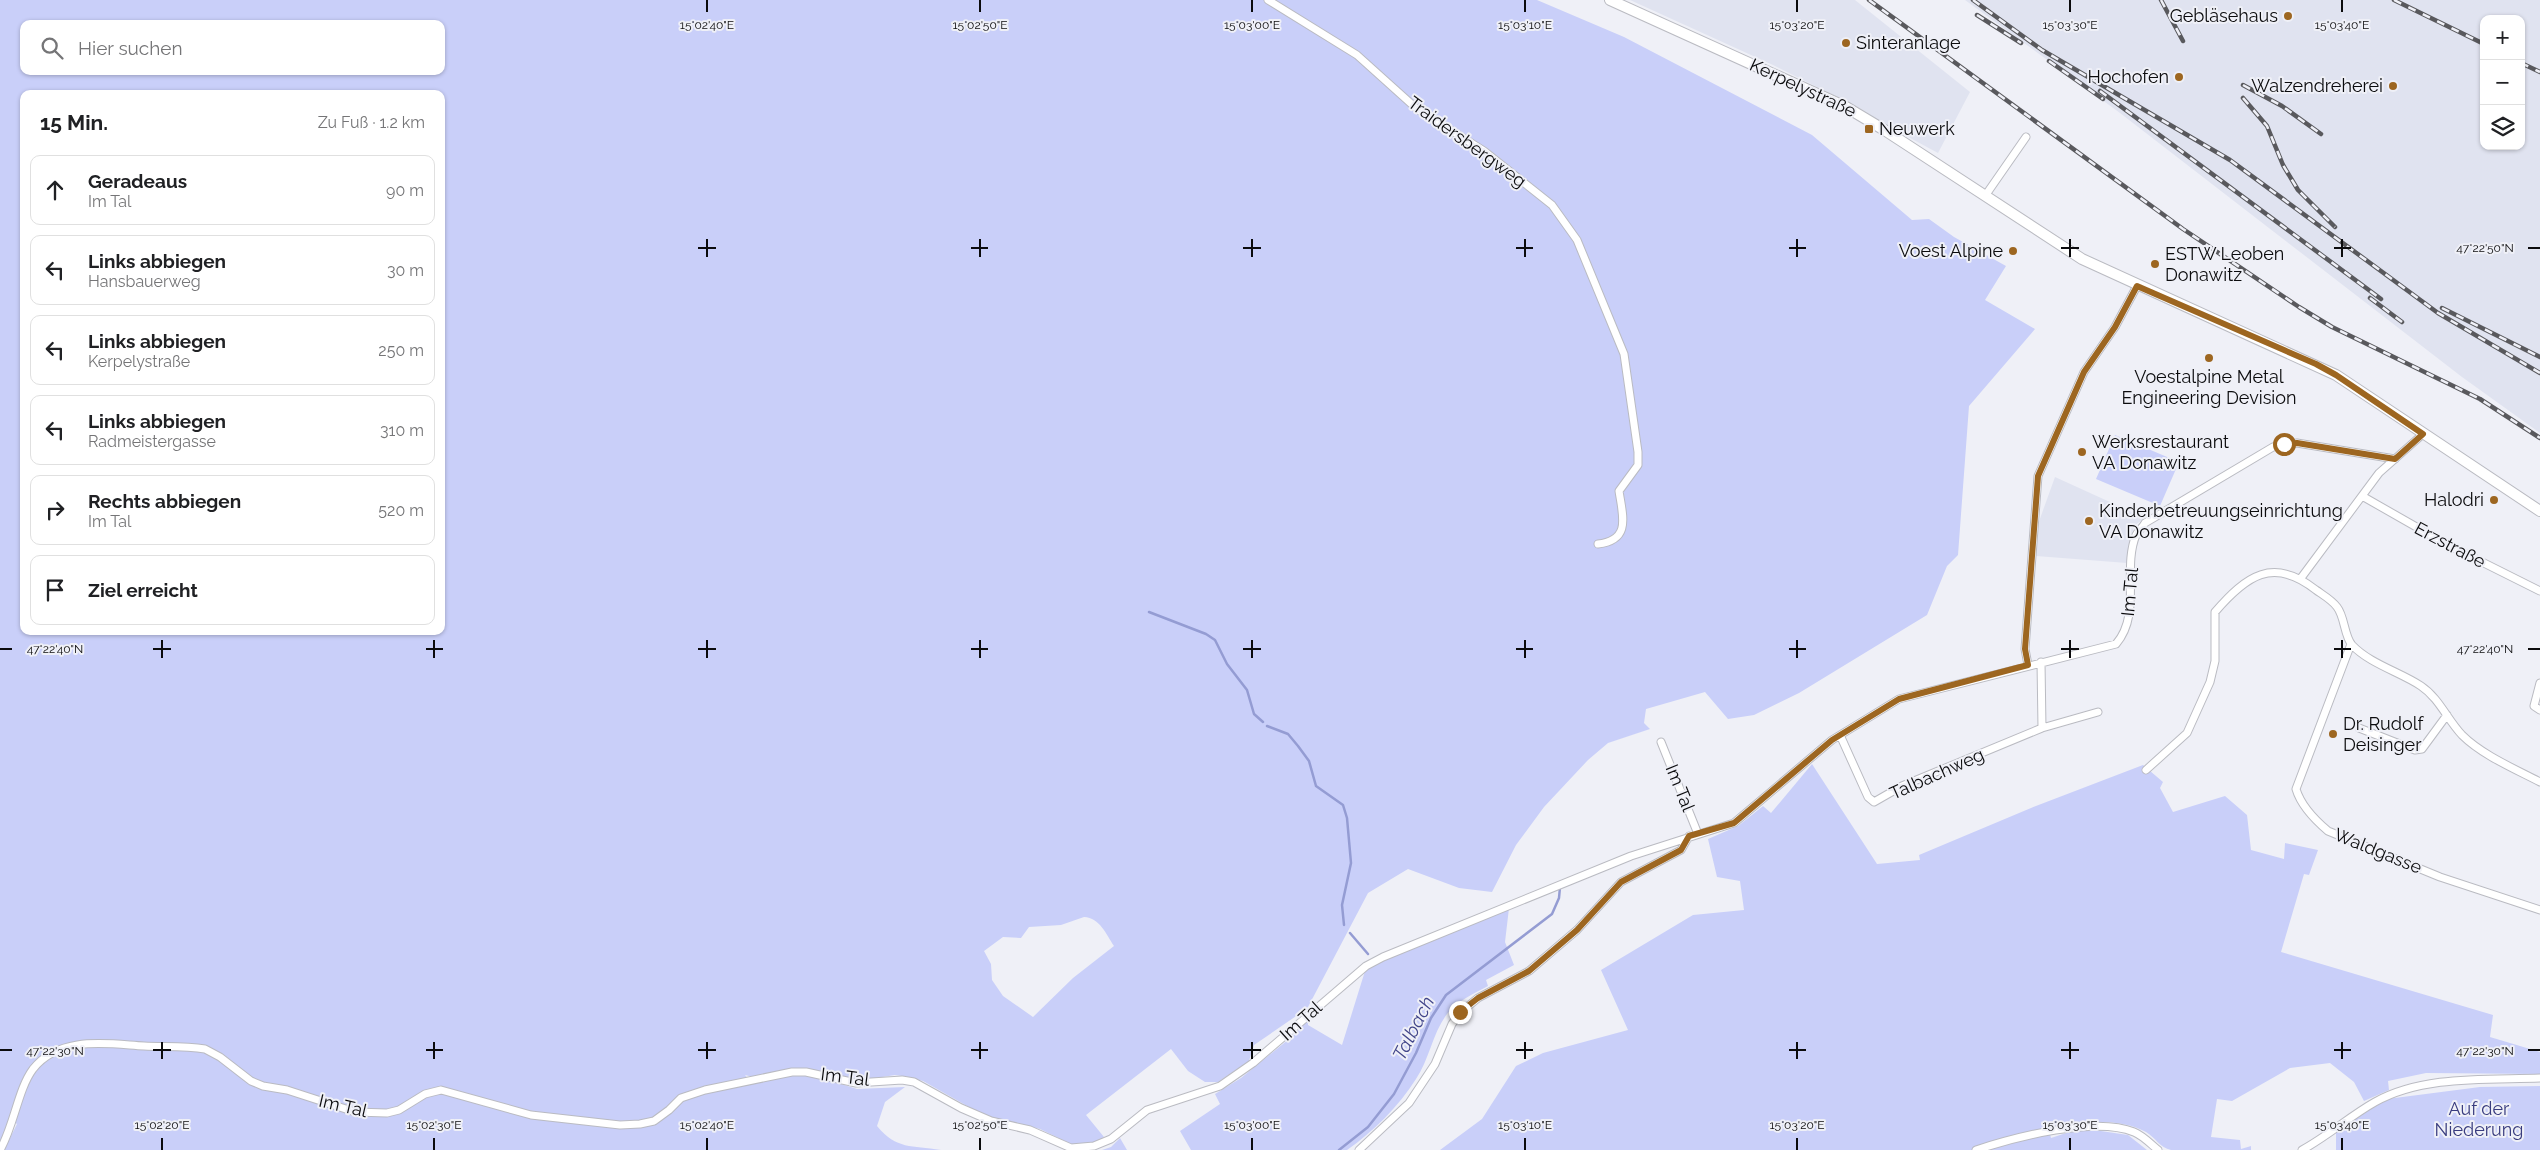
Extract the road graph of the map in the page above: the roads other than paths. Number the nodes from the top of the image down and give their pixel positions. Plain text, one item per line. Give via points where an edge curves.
1 (1268, 0) edge
2 (1610, 0) edge
3 (2026, 138) dead end
4 (1985, 196) junction
5 (2137, 286) junction
6 (2423, 434) junction
7 (2395, 459) junction
8 (2362, 496) junction
9 (2540, 511) edge
10 (1598, 544) dead end
11 (2301, 578) junction
12 (2540, 591) edge
13 (2351, 644) junction
14 (2041, 662) junction
15 (2028, 665) junction
16 (2540, 684) edge
17 (2540, 710) edge
18 (2098, 712) dead end
19 (2447, 715) junction
20 (2042, 728) junction
21 (2359, 728) dead end
22 (1840, 735) junction
23 (1661, 742) dead end
24 (2146, 770) dead end
25 (2540, 782) edge
26 (1698, 834) junction
27 (1689, 836) junction
28 (2540, 910) edge
29 (2540, 1078) edge
30 (0, 1150) edge
31 (1359, 1150) edge
32 (1976, 1150) edge
33 (2158, 1150) edge
34 (2302, 1150) edge

1 - 10 street, Traidersbergweg via 1357,55 1417,109 1484,151 1552,205 1577,240 1624,354 1638,452 1638,465 1619,491 1623,517 1621,533 1613,542
2 - 4 main road, Kerpelystraße via 1846,107
3 - 4 street
4 - 5 main road, Kerpelystraße via 2082,259
5 - 6 main road, Kerpelystraße via 2316,364
5 - 15 street via 2115,327 2084,372 2038,476 2025,649
6 - 7 street
6 - 9 main road, Kerpelystraße
7 - 8 street via 2379,473
7 - 14 street, Im Tal via 2297,443 2273,447 2146,523 2136,535 2129,618 2124,634 2116,644
8 - 11 street
8 - 12 street, Erzstraße via 2448,545
11 - 13 street via 2337,606
11 - 24 street via 2270,572 2247,580 2235,588 2214,612 2214,661 2210,682 2187,733
13 - 19 street via 2421,686 2434,696
13 - 28 street, Waldgasse via 2298,783 2298,798 2328,831 2440,876
14 - 15 street, Im Tal
14 - 20 street
15 - 22 street, Im Tal via 1899,699
16 - 17 street via 2534,706
18 - 20 street, Talbachweg
19 - 21 street via 2422,749 2415,750
19 - 25 street via 2464,737
20 - 22 street, Talbachweg via 1902,786 1874,802 1868,796
22 - 26 street, Im Tal via 1734,823
23 - 26 street, Im Tal
26 - 27 street, Im Tal
27 - 30 street, Im Tal via 1538,892 1383,957 1366,966 1253,1064 1220,1086 1147,1110 1111,1139 1094,1146 1071,1148 1030,1130 991,1121 961,1108 925,1086 902,1080 856,1083 792,1072 681,1098 654,1121 640,1124 620,1125 532,1115 441,1090 425,1094 399,1110 372,1114 263,1086 205,1049 100,1042 81,1043 62,1050 34,1068
27 - 31 street, Im Tal via 1681,850 1621,882 1577,930 1529,971 1478,998 1460,1012 1435,1064 1409,1103
29 - 34 street via 2451,1082 2405,1089 2376,1101
32 - 33 street via 2072,1126 2099,1125 2135,1132

